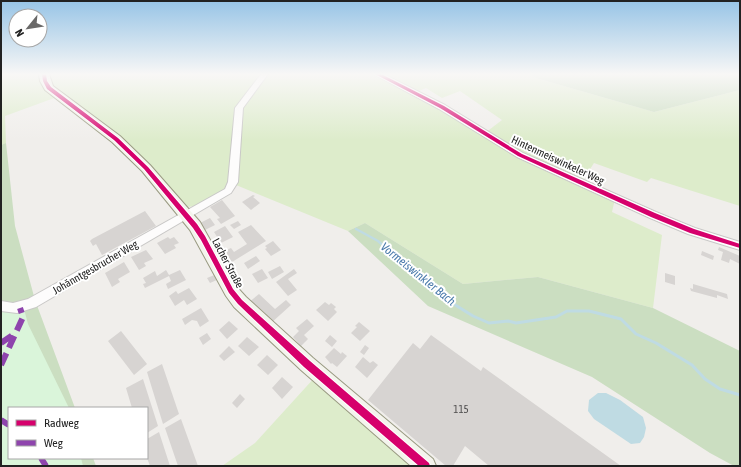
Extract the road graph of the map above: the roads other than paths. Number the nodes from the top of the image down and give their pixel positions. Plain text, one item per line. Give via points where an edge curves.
1 (59, 96) edge
2 (248, 96) edge
3 (420, 96) edge
4 (187, 215) junction
5 (725, 242) junction
6 (740, 246) edge
7 (740, 251) edge
8 (1, 306) edge
9 (426, 466) edge

1 - 4 street, Lacher Straße via 116,139 146,168
2 - 4 street, Johänntgesbrucher Weg via 239,108 233,182 230,189 224,195
3 - 5 street, Hintenmeiswinkeler Weg via 520,155 653,215
4 - 8 street, Johänntgesbrucher Weg via 32,303 20,308
4 - 9 street, Lacher Straße via 204,238 231,291 240,302 307,364
5 - 6 street, Hintenmeiswinkeler Weg
5 - 7 street

